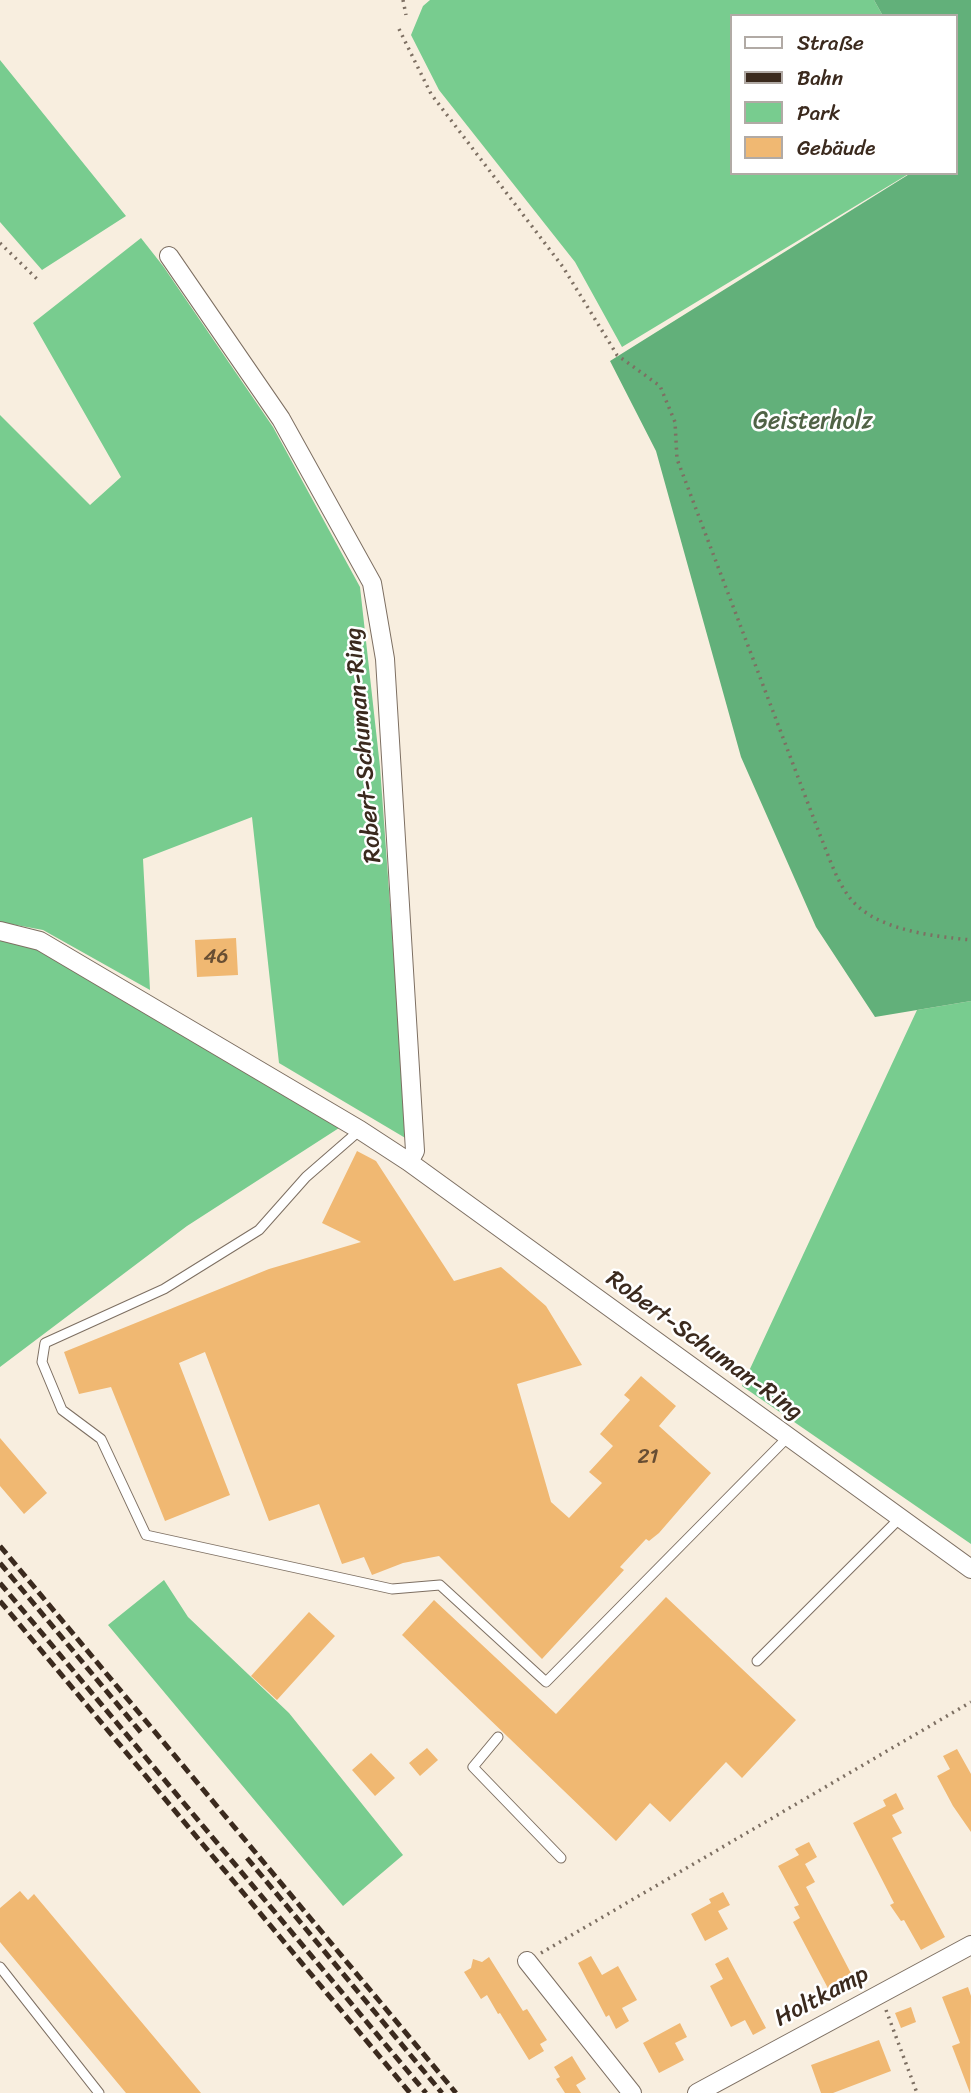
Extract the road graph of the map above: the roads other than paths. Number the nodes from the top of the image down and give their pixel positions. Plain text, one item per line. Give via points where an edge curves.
1 (169, 256) dead end
2 (0, 931) edge
3 (360, 1130) junction
4 (409, 1162) junction
5 (787, 1438) junction
6 (900, 1518) junction
7 (971, 1569) edge
8 (757, 1661) dead end
9 (498, 1737) dead end
10 (561, 1858) dead end
11 (971, 1945) edge
12 (527, 1961) road end
13 (0, 1967) edge
14 (99, 2093) edge
15 (632, 2093) edge
16 (697, 2093) edge

1 - 4 street, Robert-Schuman-Ring via 281,419 372,583 385,659 415,1151
2 - 3 street, Robert-Schuman-Ring via 40,941
3 - 4 street, Robert-Schuman-Ring
3 - 5 lane via 306,1177 259,1230 164,1289 45,1343 42,1362 62,1410 101,1439 146,1535 392,1589 440,1585 546,1682
4 - 5 street, Robert-Schuman-Ring
5 - 6 street, Robert-Schuman-Ring
6 - 7 street, Robert-Schuman-Ring
6 - 8 lane
9 - 10 lane via 472,1767
11 - 16 street, Holtkamp
12 - 15 street
13 - 14 lane

